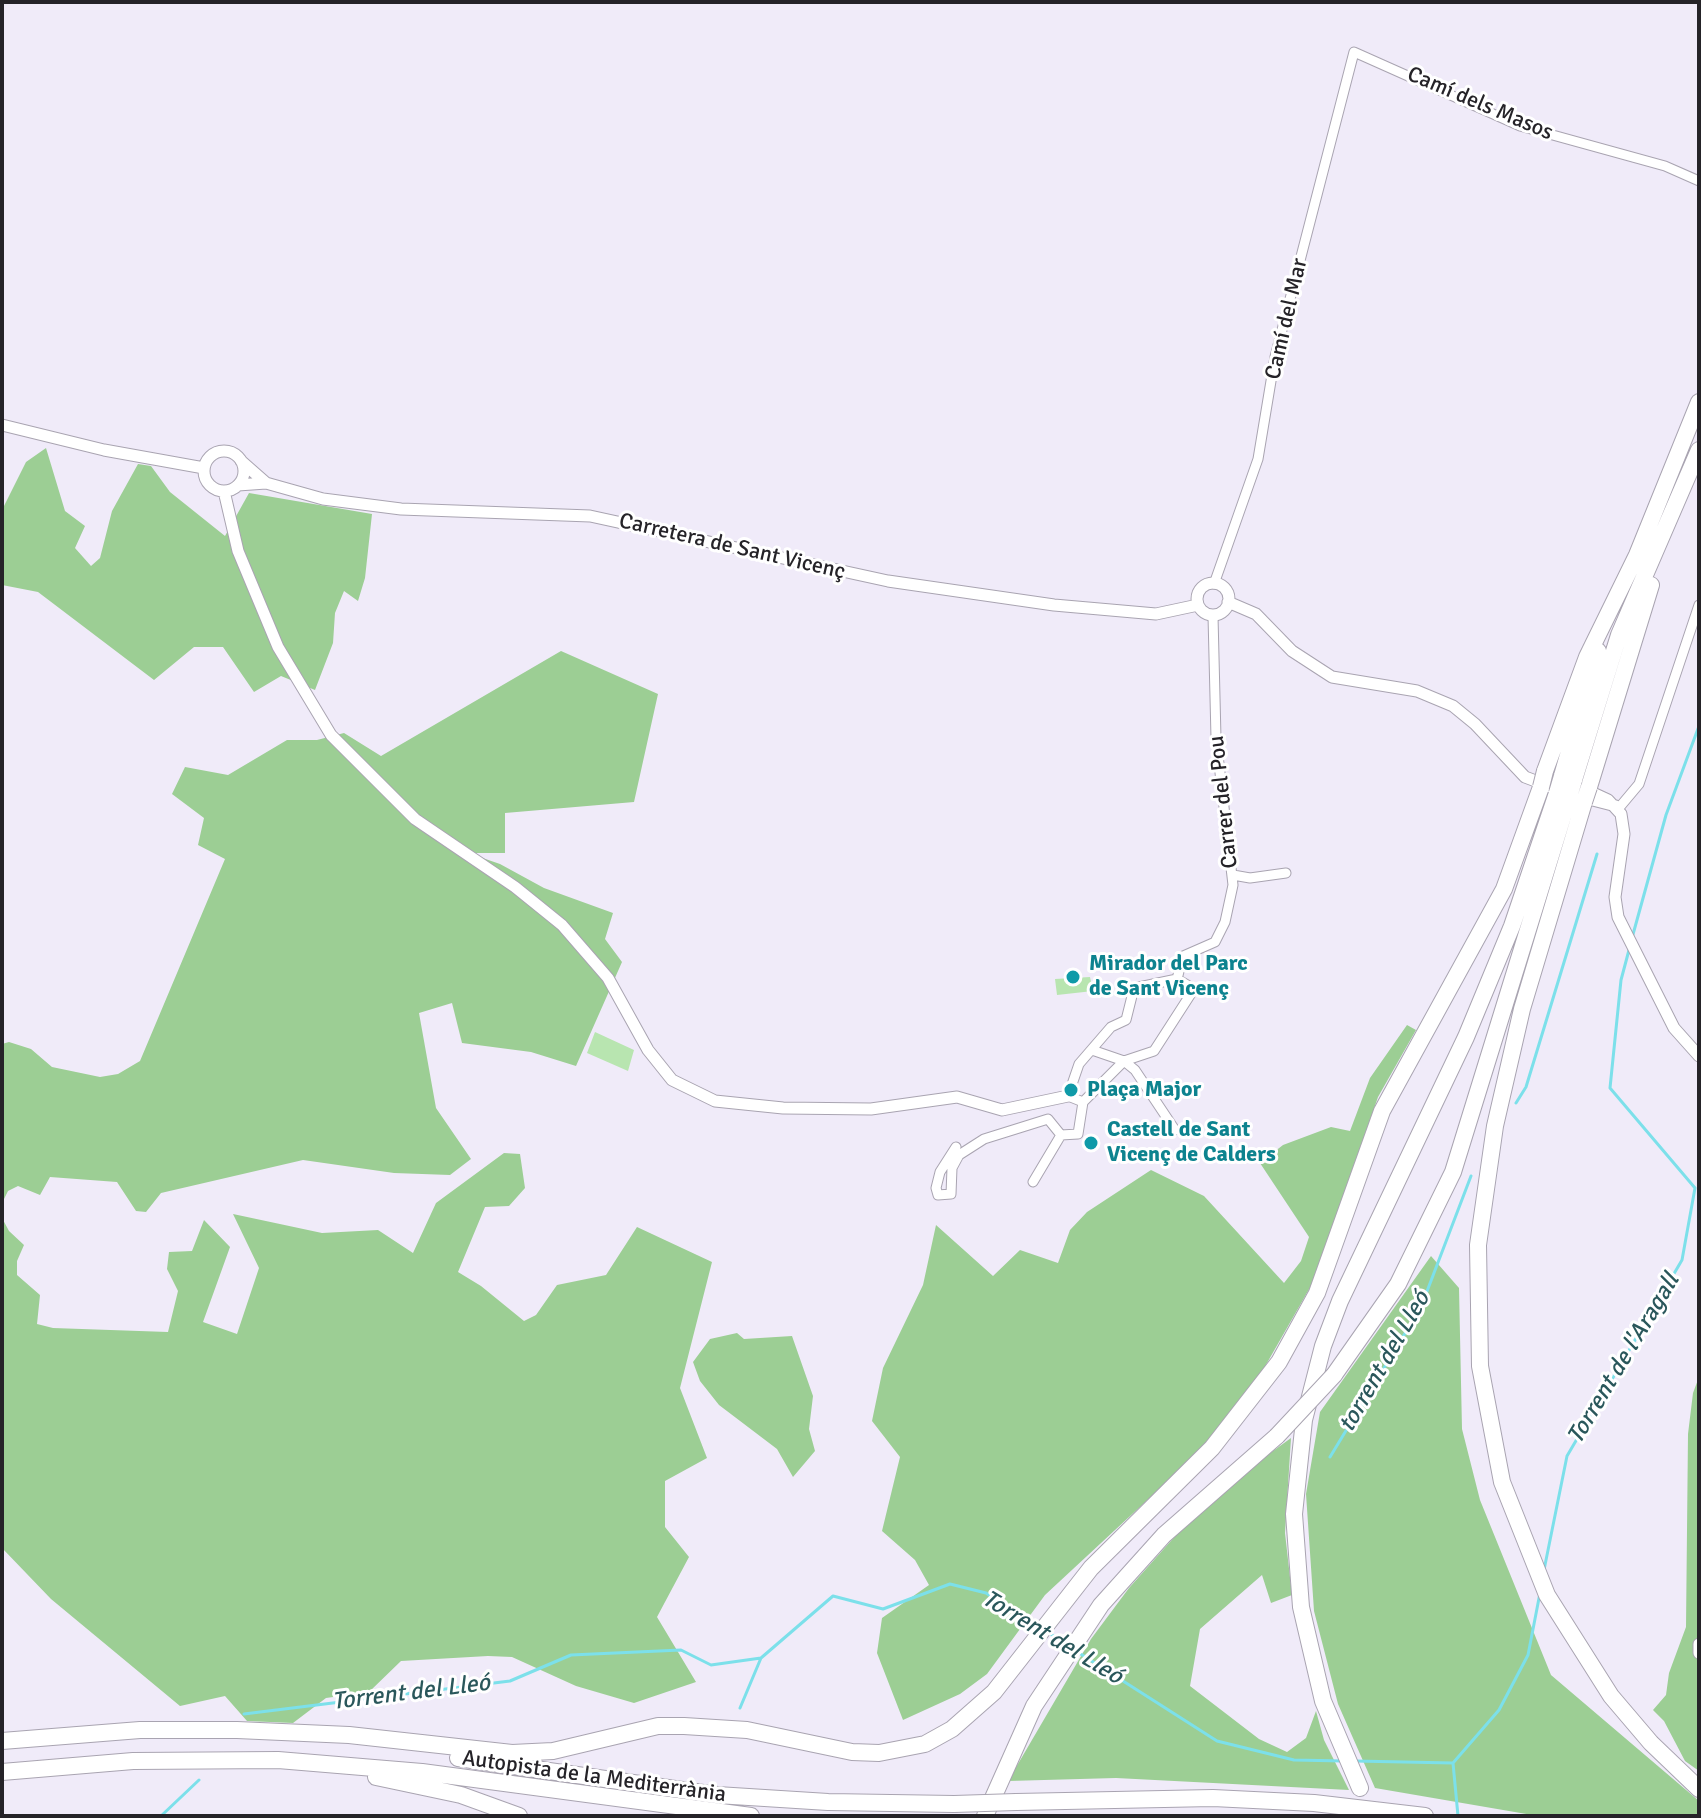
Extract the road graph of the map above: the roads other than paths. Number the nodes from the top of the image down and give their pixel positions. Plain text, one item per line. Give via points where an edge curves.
1 (1354, 52) joint
2 (1699, 181) edge
3 (1699, 402) edge
4 (2, 425) edge
5 (1699, 450) edge
6 (241, 461) junction
7 (204, 468) junction
8 (266, 483) junction
9 (238, 485) junction
10 (224, 491) junction
11 (1214, 584) junction
12 (1228, 602) junction
13 (1198, 605) junction
14 (1699, 605) edge
15 (1213, 616) junction
16 (1598, 637) junction
17 (1572, 789) junction
18 (1617, 808) junction
19 (1286, 873) dead end
20 (1233, 875) junction
21 (1177, 979) junction
22 (1092, 1050) junction
23 (1699, 1056) edge
24 (1124, 1061) junction
25 (1068, 1096) junction
26 (1083, 1102) junction
27 (1175, 1130) dead end
28 (1061, 1135) junction
29 (956, 1147) dead end
30 (1033, 1182) dead end
31 (1699, 1644) edge
32 (1699, 1653) edge
33 (2, 1741) edge
34 (2, 1751) edge
35 (231, 1761) junction
36 (2, 1772) edge
37 (1360, 1788) dead end
38 (1699, 1789) edge
39 (519, 1816) edge
40 (751, 1816) edge
41 (985, 1816) edge
42 (1425, 1816) edge

1 - 2 street, Camí dels Masos via 1520,126 1665,166
1 - 11 street, Camí del Mar via 1275,357 1258,459
3 - 16 highway
4 - 7 street
5 - 17 highway via 1619,635
6 - 7 street via 220,452
6 - 8 street, Carretera de Sant Vicenç
6 - 9 street
7 - 10 street via 209,484
8 - 9 street, Carretera de Sant Vicenç
8 - 13 street, Carretera de Sant Vicenç via 359,505 590,516 888,581 1054,605 1156,614
9 - 10 street
10 - 25 street via 238,551 278,647 331,735 415,819 562,925 608,978 648,1050 672,1080 715,1101 871,1109 957,1097 1002,1110
11 - 12 street via 1223,588
11 - 13 street via 1200,590
12 - 15 street
12 - 18 street via 1256,614 1292,651 1332,677 1441,700 1475,724 1532,781
13 - 15 street
14 - 18 street via 1639,784
15 - 20 street, Carrer del Pou via 1219,771
16 - 17 highway
16 - 33 highway via 1561,721 1499,899 1382,1111 1317,1293 1279,1362 1221,1438 1091,1568 994,1692 952,1729 925,1744 879,1753 747,1730 684,1726 658,1726 553,1751 512,1753 349,1735 237,1730 140,1730
17 - 37 highway via 1466,1037 1340,1301 1304,1420 1294,1514 1301,1607 1323,1701
17 - 38 highway via 1492,1137 1478,1245 1480,1366 1502,1482 1547,1595 1611,1696
17 - 41 highway, bridge via 1453,1172 1398,1284 1334,1375 1277,1436 1147,1552 1087,1622 1034,1706
18 - 23 street via 1624,834 1615,897 1618,917 1674,1028
19 - 20 street
20 - 21 street, Carrer del Pou via 1225,922 1215,942 1183,956
21 - 22 street via 1134,988 1126,1020 1111,1027
21 - 24 street via 1194,989 1178,1014 1154,1051
22 - 24 street
22 - 25 street via 1079,1064
24 - 26 street
24 - 27 street
25 - 26 street
26 - 28 street via 1078,1134
28 - 29 street via 1048,1119 984,1139 959,1155 952,1168 951,1194 938,1195 940,1172
28 - 30 street
31 - 32 street
34 - 42 highway, Autopista de la Mediterrània, bridge via 140,1740 300,1742 420,1753 717,1795 954,1804 1213,1798
35 - 36 highway, Autopista de la Mediterrània via 133,1761
35 - 39 highway via 409,1782
35 - 40 highway, Autopista de la Mediterrània via 374,1767

